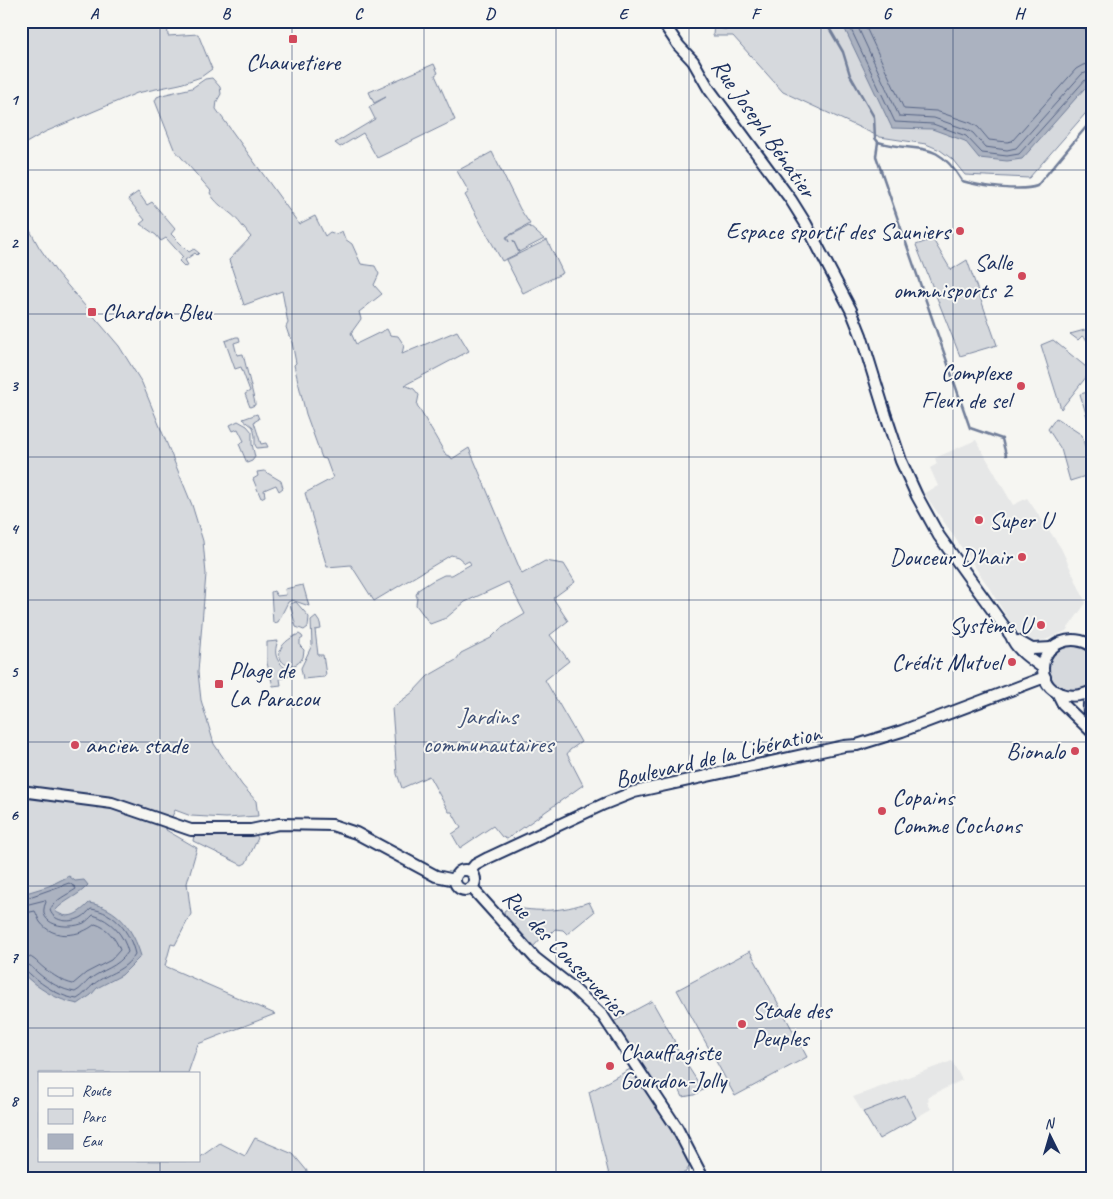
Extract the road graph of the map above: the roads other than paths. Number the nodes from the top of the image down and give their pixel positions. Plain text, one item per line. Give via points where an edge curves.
1 (662, 21) edge
2 (1011, 636) junction
3 (1090, 644) edge
4 (1052, 648) junction
5 (1044, 673) junction
6 (1092, 691) edge
7 (1057, 692) junction
8 (1092, 724) edge
9 (1092, 732) edge
10 (21, 791) edge
11 (470, 871) junction
12 (455, 880) junction
13 (472, 888) junction
14 (703, 1178) edge

1 - 2 street, Rue Joseph Bénatier via 806,224 851,310 901,461 917,496 939,536
2 - 4 street, Rue Joseph Bénatier via 1032,649
2 - 5 street, Rue Joseph Bénatier via 1018,649
3 - 4 street via 1077,639 1058,643
4 - 5 street via 1047,654
5 - 7 street, Rue Joseph Bénatier
5 - 11 street, Boulevard de la Libération via 902,731 857,745 634,792 481,862
6 - 7 street via 1071,697
6 - 8 street via 1088,708
7 - 9 street via 1063,704
10 - 12 street via 112,803 191,830 251,830 279,824 322,824 342,828 436,876
11 - 12 street via 460,872
11 - 13 street via 475,879
12 - 13 street via 461,890
13 - 14 street, Rue des Conserveries via 535,958 603,1016 672,1120

